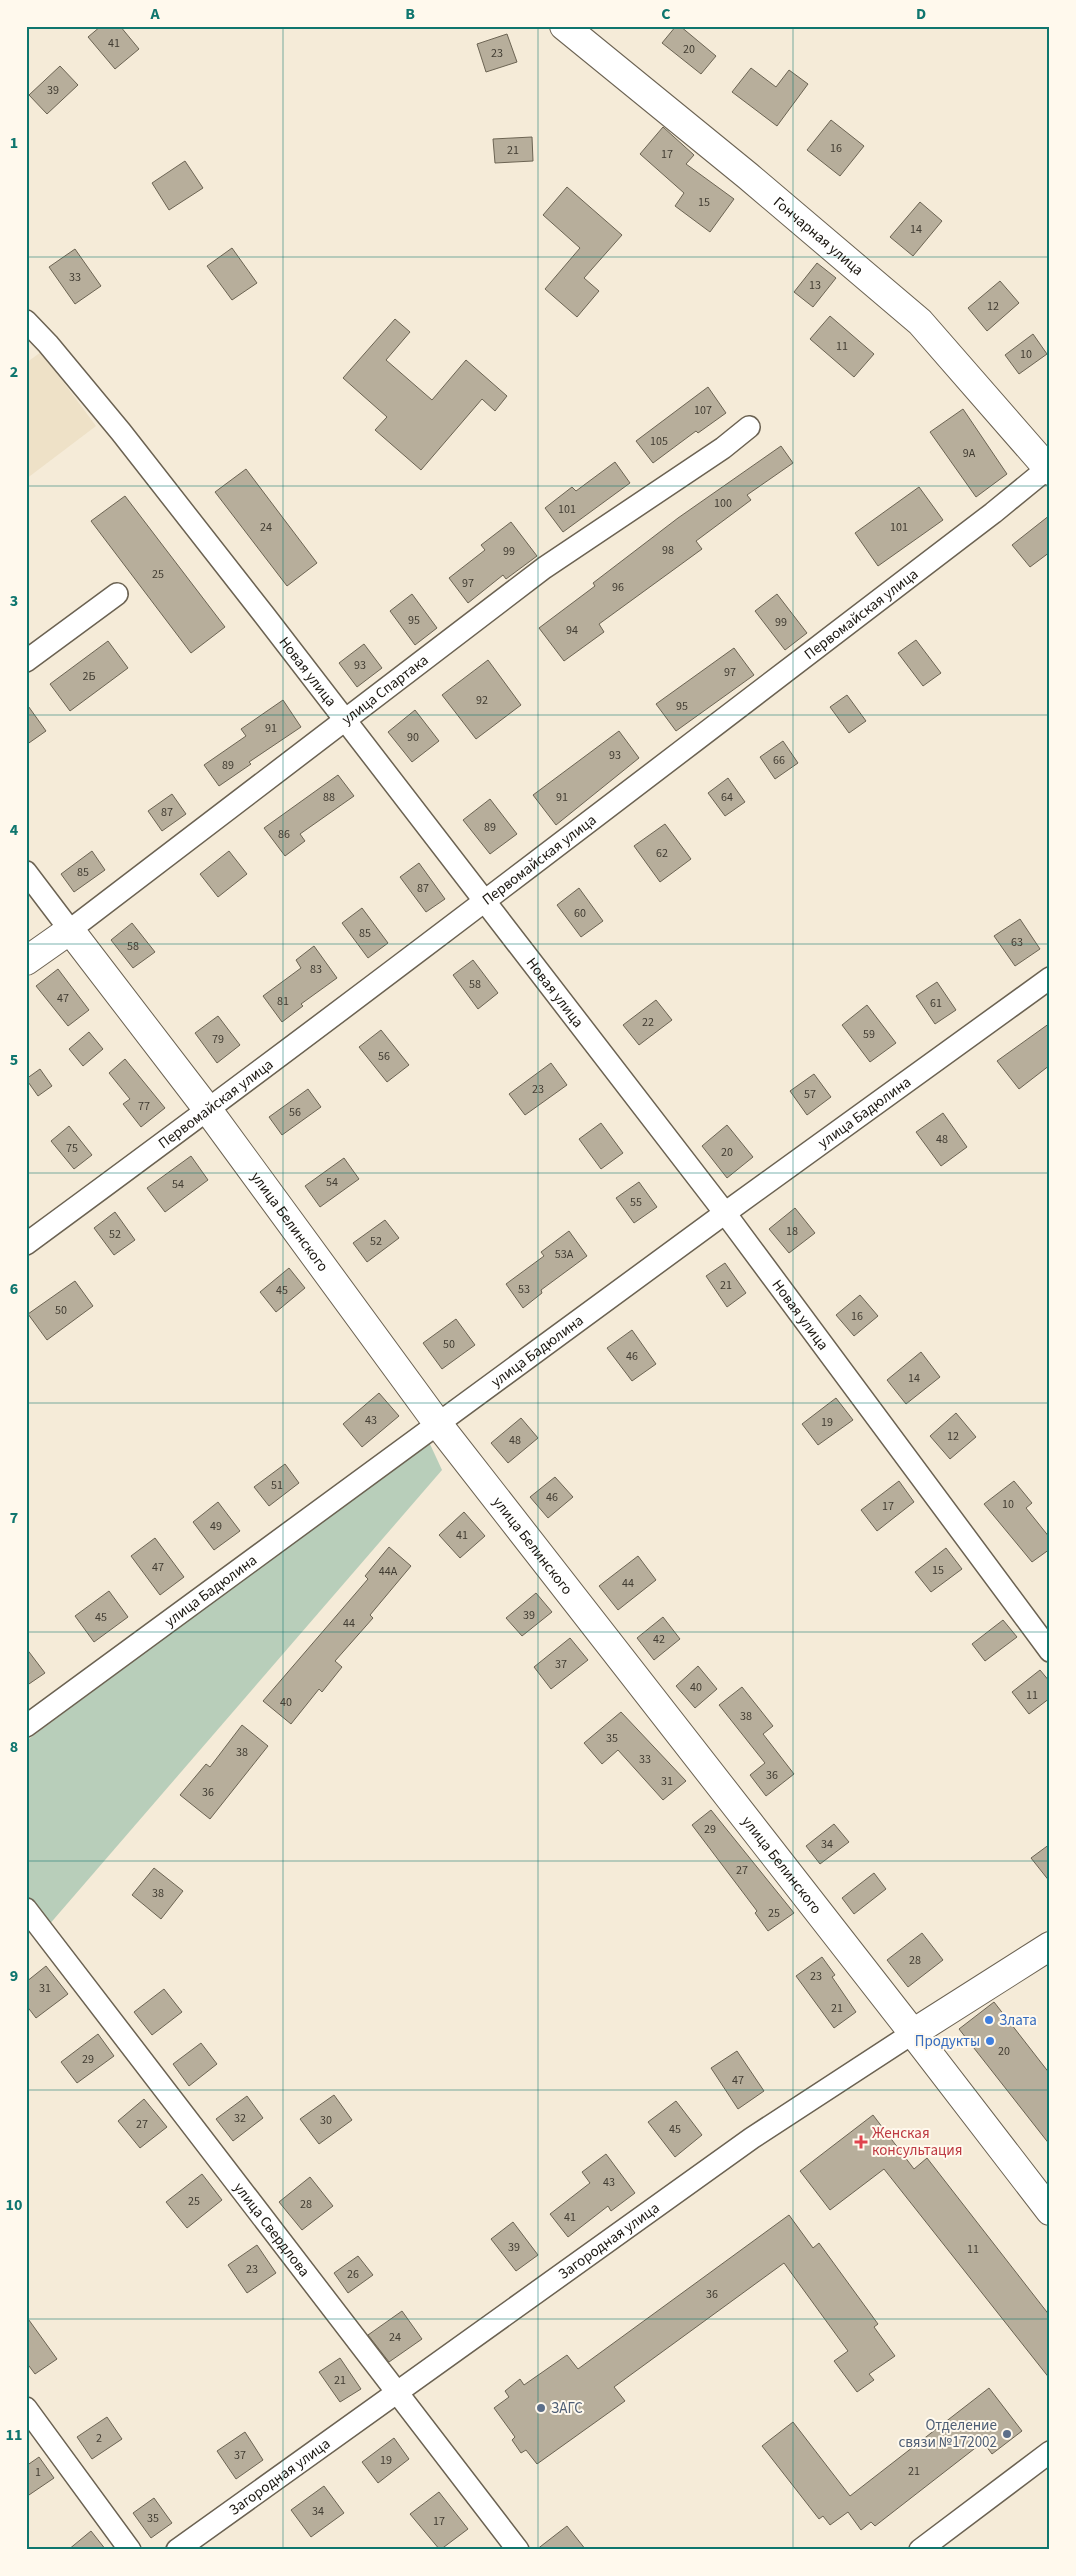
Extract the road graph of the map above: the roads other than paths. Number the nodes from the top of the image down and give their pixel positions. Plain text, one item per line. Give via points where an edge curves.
1 (564, 26) edge
2 (26, 321) edge
3 (749, 427) dead end
4 (1049, 469) edge
5 (117, 594) dead end
6 (26, 661) edge
7 (344, 719) junction
8 (26, 872) edge
9 (485, 902) junction
10 (70, 930) junction
11 (26, 962) edge
12 (1050, 978) edge
13 (208, 1110) junction
14 (725, 1213) junction
15 (26, 1244) edge
16 (438, 1424) junction
17 (1050, 1651) edge
18 (26, 1726) edge
19 (26, 1909) edge
20 (1050, 1946) edge
21 (913, 2032) junction
22 (1050, 2211) edge
23 (397, 2392) junction
24 (26, 2408) edge
25 (1050, 2452) edge
26 (130, 2550) edge
27 (177, 2550) edge
28 (518, 2550) edge
29 (920, 2550) edge

1 - 4 street, Гончарная улица via 920,322
2 - 7 street, Новая улица via 163,486
3 - 7 street, улица Спартака via 723,448 544,568
4 - 9 street, Первомайская улица
5 - 6 street
7 - 9 street, Новая улица
7 - 10 street, улица Спартака
8 - 10 street, улица Белинского
9 - 13 street, Первомайская улица
9 - 14 street, Новая улица
10 - 11 street, улица Спартака
10 - 13 street, улица Белинского
12 - 14 street, улица Бадюлина
13 - 15 street, Первомайская улица
13 - 16 street, улица Белинского
14 - 16 street, улица Бадюлина
14 - 17 street, Новая улица
16 - 18 street, улица Бадюлина
16 - 21 street, улица Белинского
19 - 23 street, улица Свердлова
20 - 21 street, Загородная улица
21 - 22 street, улица Белинского
21 - 23 street, Загородная улица via 752,2138
23 - 27 street, Загородная улица
23 - 28 street, улица Свердлова
24 - 26 street
25 - 29 street

